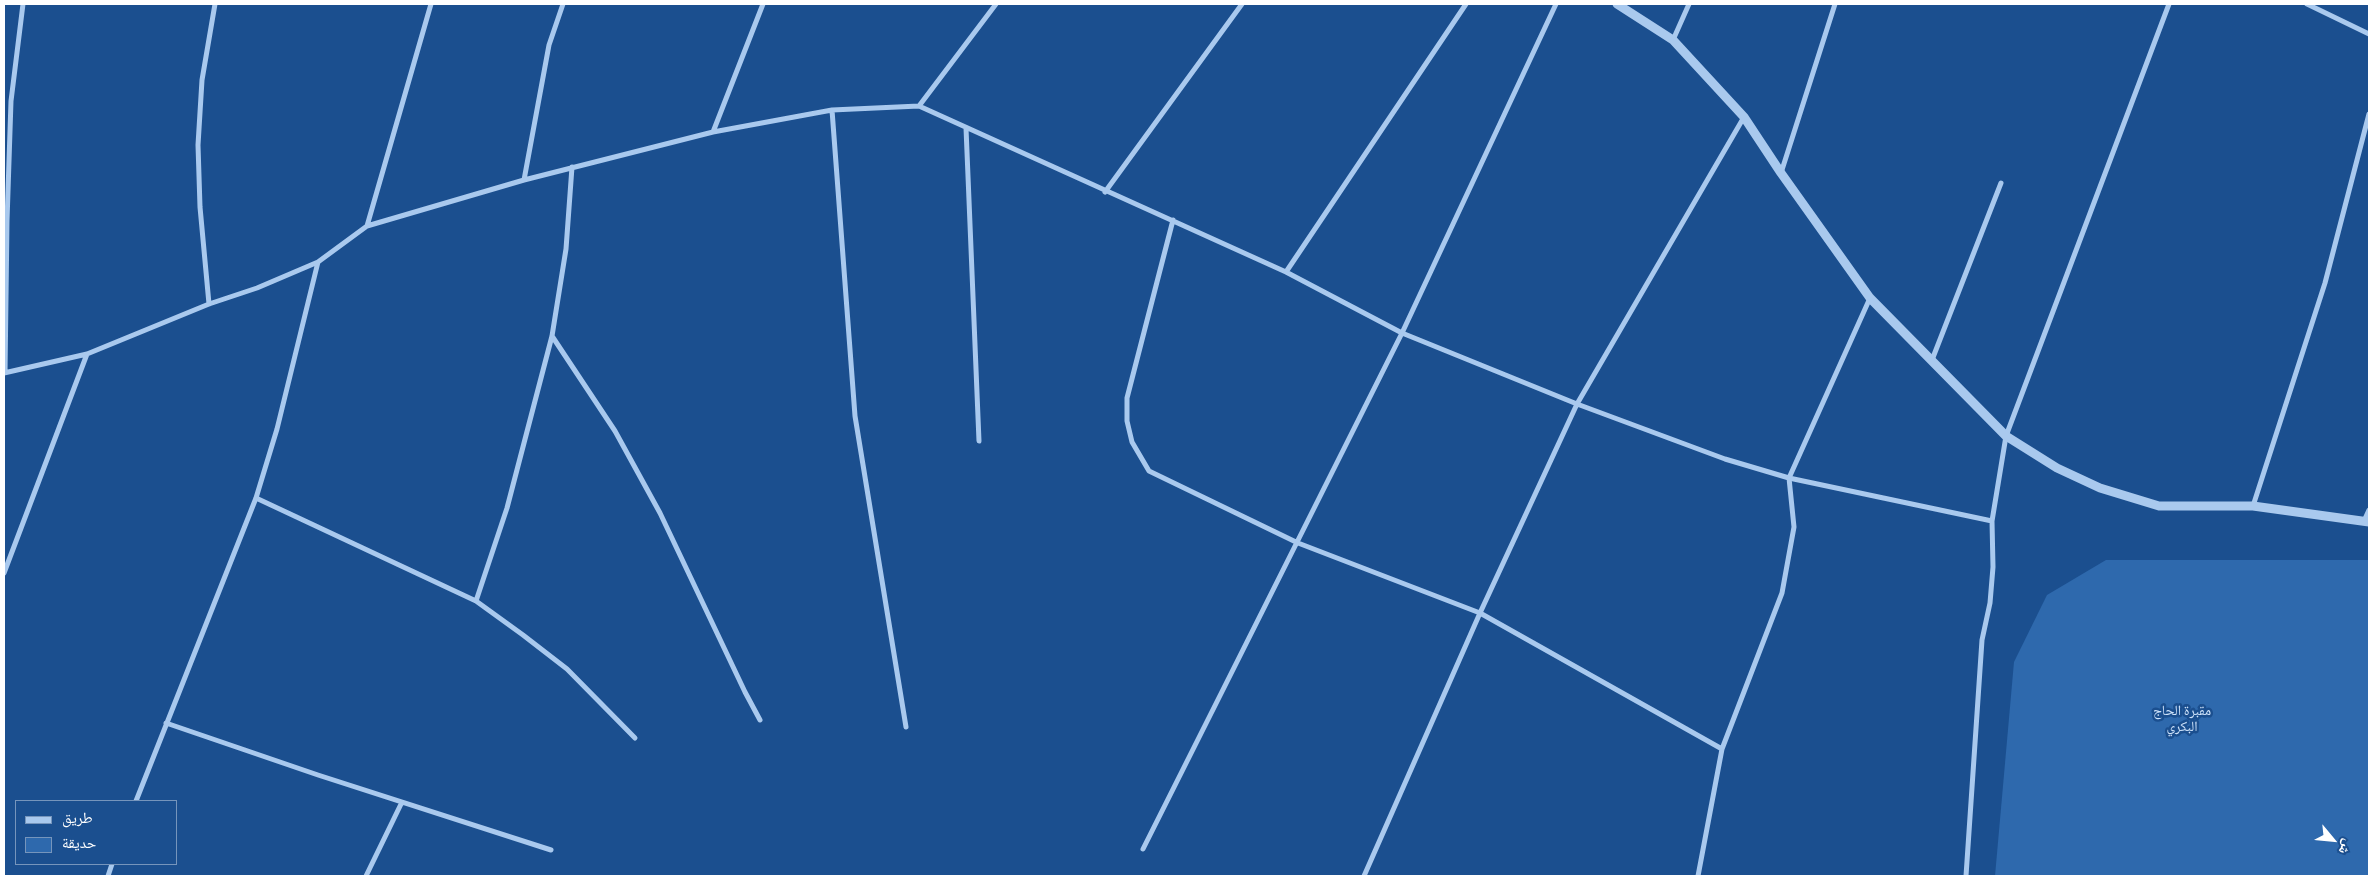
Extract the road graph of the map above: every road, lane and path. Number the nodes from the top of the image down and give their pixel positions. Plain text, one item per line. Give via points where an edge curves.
1 (23, 4) edge
2 (215, 4) edge
3 (431, 4) edge
4 (563, 4) edge
5 (763, 4) edge
6 (996, 4) edge
7 (1242, 4) edge
8 (1466, 4) edge
9 (1556, 4) edge
10 (1617, 4) edge
11 (1688, 4) edge
12 (1835, 4) edge
13 (2169, 4) edge
14 (2307, 4) edge
15 (2369, 34) edge
16 (1673, 40) junction
17 (919, 106) junction
18 (832, 110) junction
19 (2369, 114) edge
20 (1744, 117) junction
21 (966, 128) junction
22 (713, 132) junction
23 (572, 167) junction
24 (1781, 173) junction
25 (524, 180) junction
26 (2001, 183) dead end
27 (1105, 192) junction
28 (1172, 220) junction
29 (367, 226) junction
30 (318, 262) junction
31 (1286, 272) junction
32 (1870, 298) junction
33 (209, 304) junction
34 (1402, 333) junction
35 (552, 336) junction
36 (87, 354) junction
37 (1932, 360) junction
38 (4, 373) edge
39 (1577, 404) junction
40 (2006, 436) junction
41 (979, 441) dead end
42 (1789, 478) junction
43 (256, 498) junction
44 (2253, 506) junction
45 (2369, 510) edge
46 (1992, 521) junction
47 (2367, 522) edge
48 (1298, 544) junction
49 (4, 573) edge
50 (476, 602) junction
51 (1480, 614) junction
52 (760, 720) dead end
53 (166, 723) junction
54 (906, 727) dead end
55 (635, 738) dead end
56 (1722, 748) junction
57 (136, 800) edge
58 (402, 802) junction
59 (1143, 849) dead end
60 (551, 850) dead end
61 (366, 876) edge
62 (1364, 876) edge
63 (1698, 876) edge
64 (1966, 876) edge

1 - 38 street via 11,101
2 - 33 street via 202,80 198,145
3 - 29 street
4 - 25 street via 549,45
5 - 22 street
6 - 17 street
7 - 27 street
8 - 31 street
9 - 34 street
10 - 16 street
11 - 16 street
12 - 24 street
13 - 40 street
14 - 15 street
16 - 20 street
17 - 18 street
17 - 21 street
18 - 22 street
18 - 54 street via 855,416
19 - 44 street via 2325,283
20 - 24 street
20 - 39 street
21 - 27 street
21 - 41 street
22 - 23 street
23 - 25 street
23 - 35 street via 566,249
24 - 32 street
25 - 29 street
26 - 37 street
27 - 28 street
28 - 31 street
28 - 48 street via 1127,398 1132,442 1149,471
29 - 30 street
30 - 33 street
30 - 43 street via 277,429
31 - 34 street
32 - 37 street
32 - 42 street
33 - 36 street
34 - 39 street
34 - 48 street
35 - 50 street via 507,508
35 - 52 street via 615,432 660,513
36 - 38 street
36 - 49 street
37 - 40 street
39 - 42 street via 1724,459
39 - 51 street
40 - 44 street via 2057,468 2100,488 2159,506
40 - 46 street
42 - 46 street
42 - 56 street via 1794,527 1782,592
43 - 50 street
43 - 53 street
44 - 47 street
45 - 47 street
46 - 64 street via 1993,567 1982,640
48 - 51 street
48 - 59 street
50 - 55 street via 524,634 567,669
51 - 56 street
51 - 62 street
53 - 57 street
53 - 58 street
56 - 63 street
58 - 60 street
58 - 61 street

